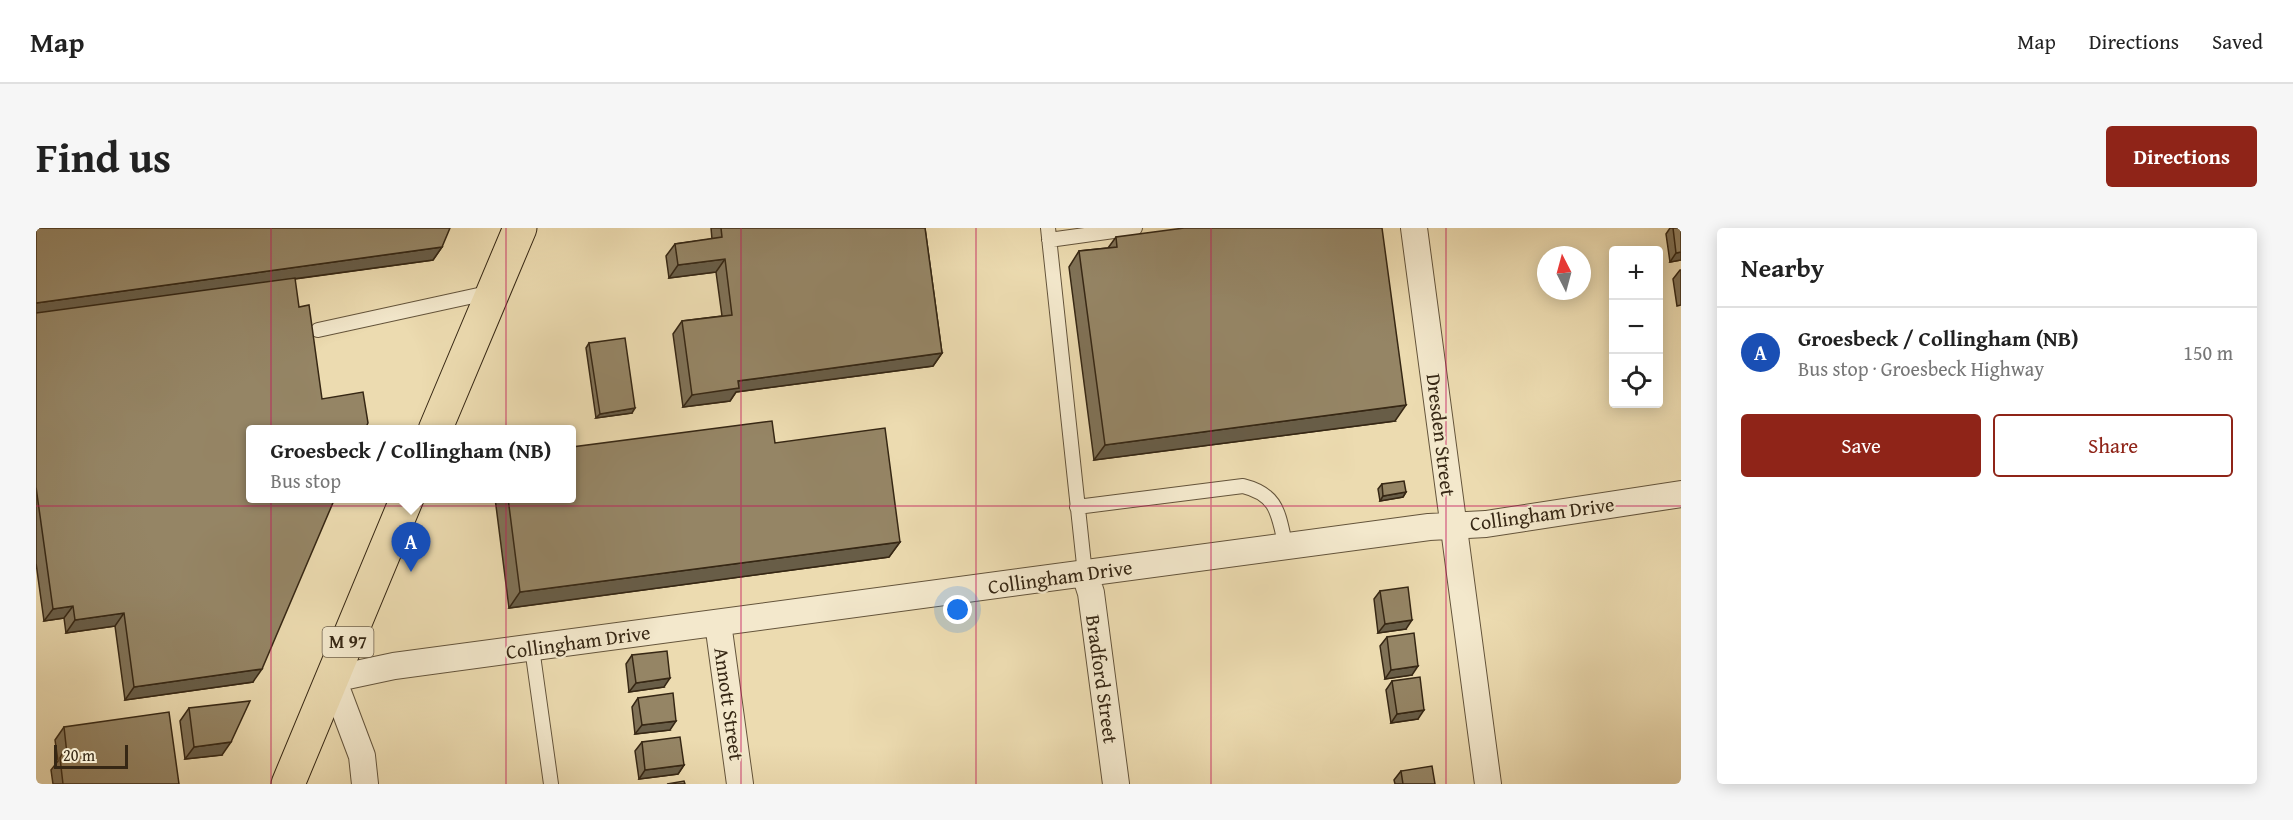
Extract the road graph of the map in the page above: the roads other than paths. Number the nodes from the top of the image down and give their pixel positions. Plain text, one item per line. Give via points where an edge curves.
1 (520, 228) edge
2 (1135, 228) edge
3 (1414, 228) edge
4 (1049, 234) edge
5 (494, 292) junction
6 (318, 330) dead end
7 (437, 425) edge
8 (1681, 494) edge
9 (405, 503) edge
10 (1077, 507) junction
11 (1453, 526) junction
12 (1286, 547) junction
13 (1085, 574) junction
14 (718, 623) junction
15 (532, 648) junction
16 (333, 679) junction
17 (288, 784) edge
18 (365, 784) edge
19 (551, 784) edge
20 (740, 784) edge
21 (1116, 784) edge
22 (1488, 784) edge

1 - 5 main road
2 - 4 lane
3 - 11 street, Dresden Street
4 - 10 lane
5 - 6 lane
5 - 7 main road
8 - 11 street, Collingham Drive
9 - 16 main road, M 97
10 - 12 lane via 1243,486 1260,490 1270,498
10 - 13 lane
11 - 12 street, Collingham Drive
11 - 22 street, Dresden Street
12 - 13 street, Collingham Drive
13 - 14 street, Collingham Drive
13 - 21 street, Bradford Street via 1091,593
14 - 15 street, Collingham Drive
14 - 20 street, Annott Street
15 - 16 street, Collingham Drive via 394,666
15 - 19 lane
16 - 17 main road, M 97
16 - 18 street via 362,756

